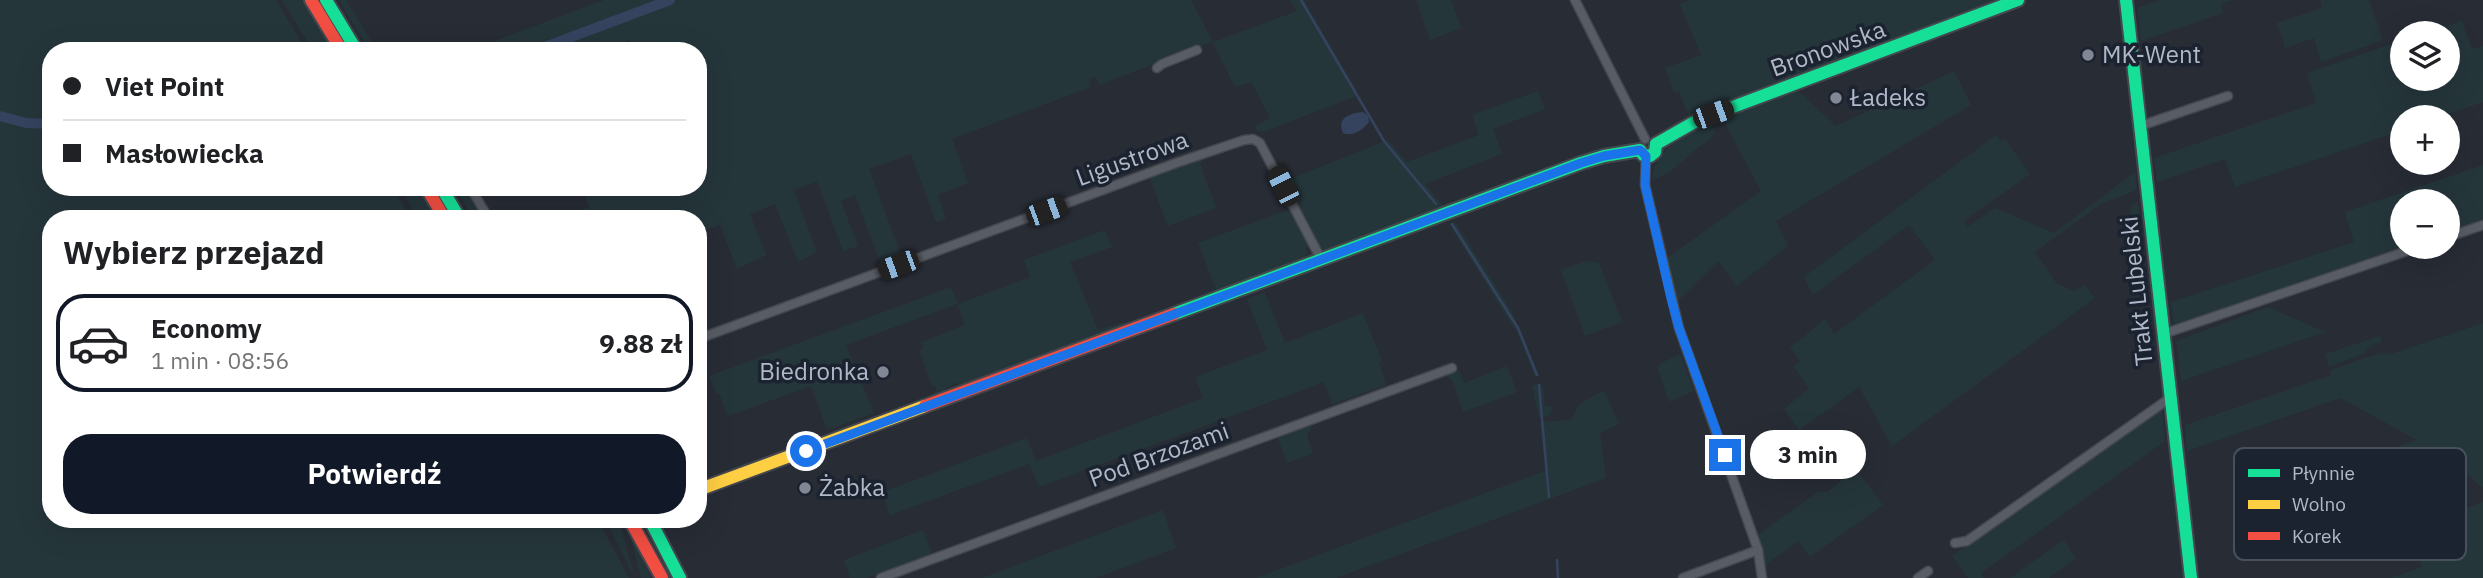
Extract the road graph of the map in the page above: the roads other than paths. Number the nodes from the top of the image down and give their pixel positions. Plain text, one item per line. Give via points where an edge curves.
1 (311, 0) edge
2 (326, 0) edge
3 (1575, 0) edge
4 (2018, 0) edge
5 (2126, 0) edge
6 (337, 42) edge
7 (352, 42) edge
8 (1197, 50) dead end
9 (1157, 68) dead end
10 (2228, 96) dead end
11 (2140, 126) junction
12 (1647, 147) junction
13 (2483, 225) edge
14 (2460, 233) edge
15 (2390, 257) edge
16 (1321, 259) junction
17 (2163, 334) junction
18 (707, 336) edge
19 (1451, 368) dead end
20 (2170, 398) junction
21 (707, 487) edge
22 (634, 528) edge
23 (654, 528) edge
24 (1955, 543) dead end
25 (1758, 550) junction
26 (1928, 571) dead end
27 (662, 578) edge
28 (680, 578) edge
29 (881, 578) edge
30 (1683, 578) edge
31 (1762, 578) edge
32 (1918, 578) edge
33 (2191, 578) edge

1 - 6 street
2 - 7 street
3 - 12 street
4 - 12 street, Bronowska via 1706,117
5 - 11 street, Trakt Lubelski
8 - 9 street
10 - 11 street
11 - 17 street, Trakt Lubelski
12 - 16 street, Bronowska via 1590,160
12 - 25 street via 1645,185 1676,318
13 - 14 street
15 - 17 street
16 - 18 street, Ligustrowa via 1260,143 1244,140
16 - 21 street, Bronowska
17 - 20 street, Trakt Lubelski
19 - 29 street, Pod Brzozami
20 - 24 street via 1967,541
20 - 33 street, Trakt Lubelski
22 - 27 street
23 - 28 street
25 - 30 street
25 - 31 street
26 - 32 street

